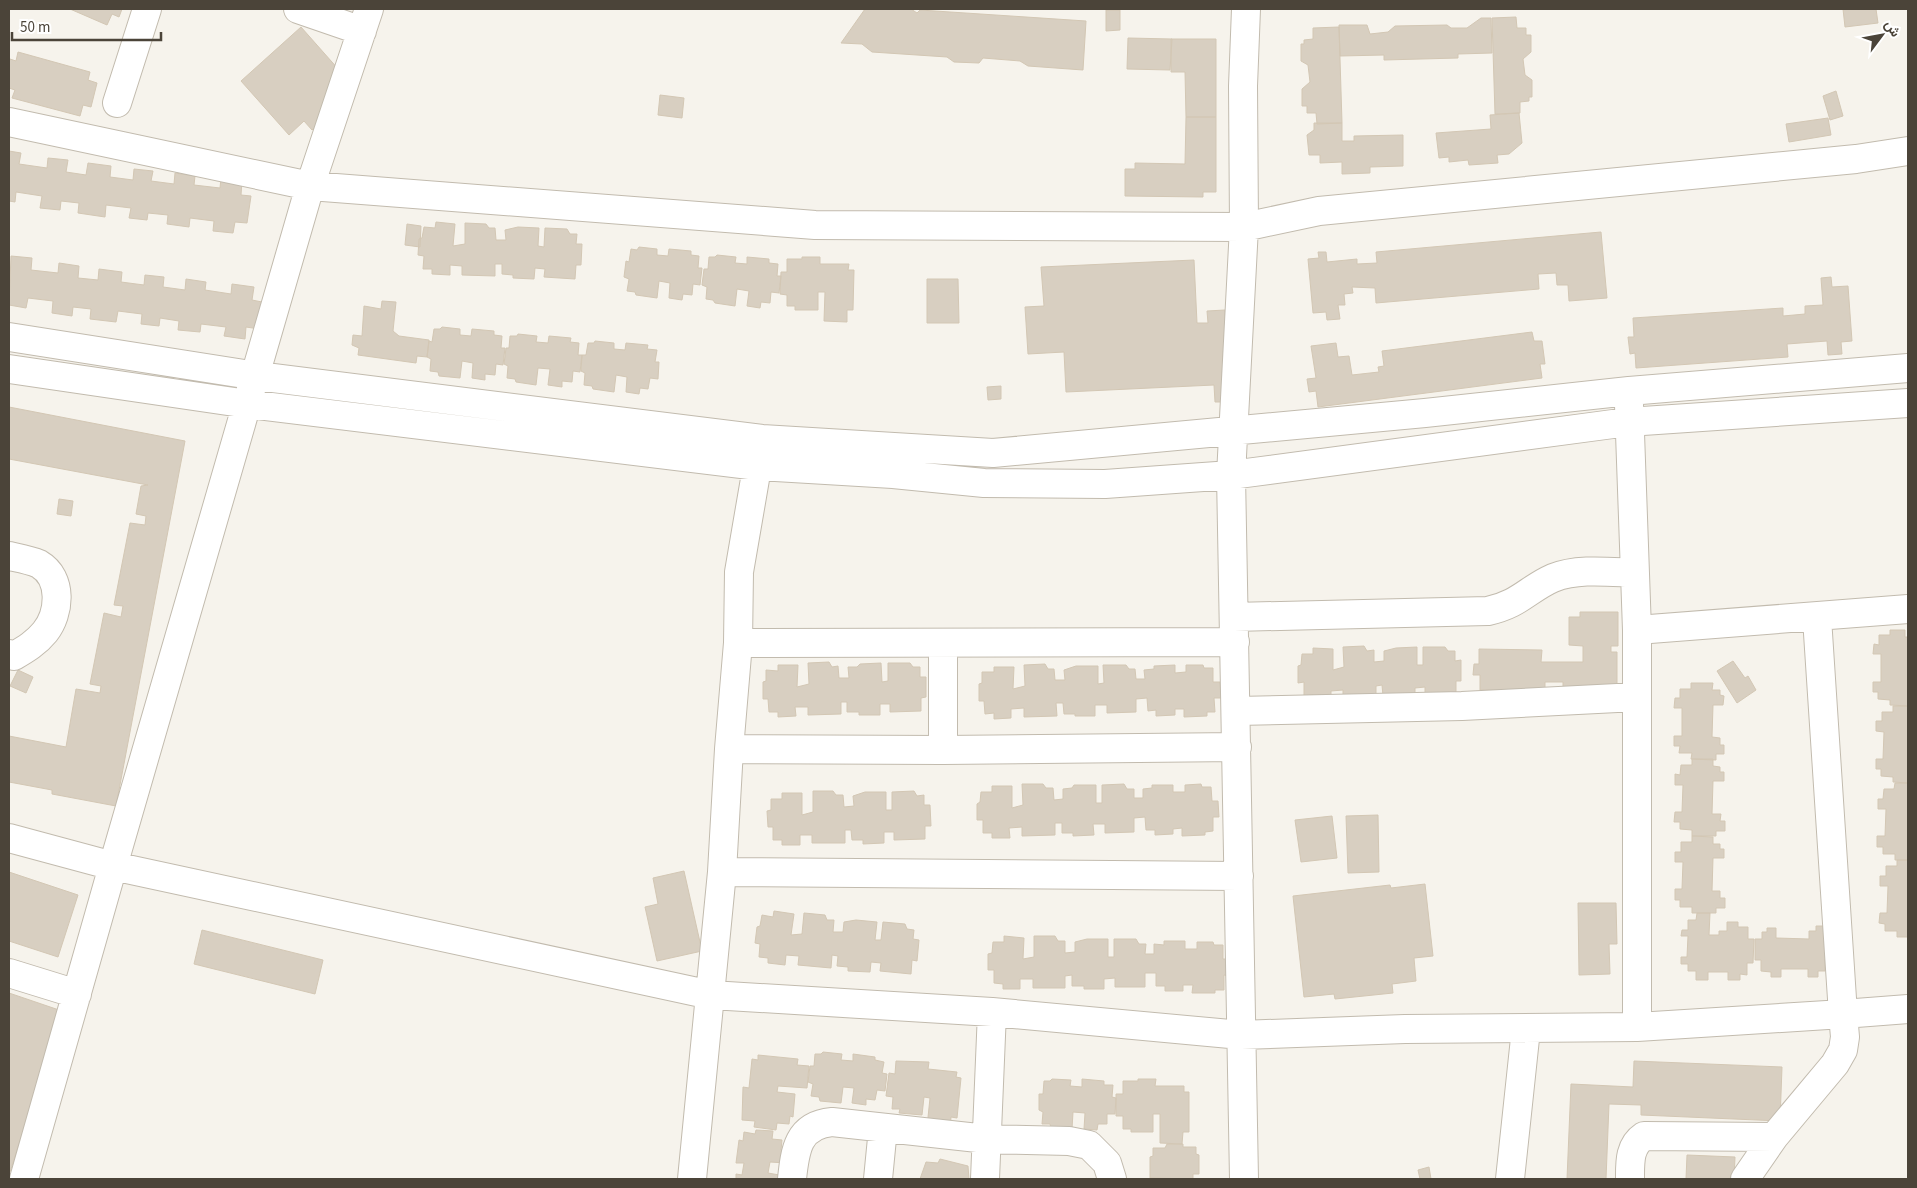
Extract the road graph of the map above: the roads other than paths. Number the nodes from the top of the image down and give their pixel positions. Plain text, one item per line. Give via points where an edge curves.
1 (147, 9) edge
2 (298, 9) edge
3 (1246, 9) edge
4 (366, 20) edge
5 (117, 103) dead end
6 (9, 122) edge
7 (1908, 151) edge
8 (310, 186) junction
9 (1244, 227) junction
10 (9, 337) edge
11 (1908, 368) edge
12 (9, 370) edge
13 (257, 376) junction
14 (1629, 391) junction
15 (1908, 403) edge
16 (248, 404) junction
17 (1628, 422) junction
18 (1232, 430) junction
19 (762, 439) junction
20 (758, 466) junction
21 (1231, 476) junction
22 (9, 556) edge
23 (1634, 573) junction
24 (1908, 609) edge
25 (1817, 618) junction
26 (1235, 629) junction
27 (1637, 630) junction
28 (738, 644) junction
29 (943, 644) junction
30 (9, 654) edge
31 (1637, 697) junction
32 (1236, 711) junction
33 (1237, 747) junction
34 (728, 748) junction
35 (943, 750) junction
36 (9, 838) edge
37 (113, 866) junction
38 (722, 872) junction
39 (1239, 876) junction
40 (9, 973) edge
41 (77, 994) junction
42 (711, 995) junction
43 (1908, 1009) edge
44 (992, 1012) junction
45 (1843, 1014) junction
46 (1637, 1027) junction
47 (1526, 1029) junction
48 (1241, 1035) junction
49 (883, 1128) junction
50 (1774, 1138) junction
51 (987, 1139) junction
52 (24, 1179) edge
53 (692, 1179) edge
54 (792, 1179) edge
55 (878, 1179) edge
56 (985, 1179) edge
57 (1112, 1179) edge
58 (1244, 1179) edge
59 (1510, 1179) edge
60 (1630, 1179) edge
61 (1745, 1179) edge

1 - 5 street
2 - 4 street
3 - 9 street
4 - 8 street
6 - 8 street
7 - 9 street via 1856,159 1319,211
8 - 9 street via 815,225
8 - 13 street
9 - 18 street
10 - 13 street
11 - 14 street
12 - 16 street
13 - 16 street
13 - 19 street
14 - 17 street
14 - 18 street
15 - 17 street
16 - 20 street
16 - 37 street
17 - 21 street
17 - 23 street
18 - 19 street via 993,453
18 - 21 street
19 - 20 street
20 - 21 street via 984,483 1105,484
20 - 28 street via 739,572
21 - 26 street
22 - 30 street via 38,564 49,572 56,585 56,605 46,631 31,646 14,656
23 - 26 street via 1573,573 1553,578 1506,607 1488,611
23 - 27 street
24 - 25 street
25 - 27 street
25 - 45 street
26 - 29 street
26 - 32 street
27 - 31 street
28 - 29 street
28 - 34 street
29 - 35 street
31 - 32 street via 1462,706
31 - 46 street
32 - 33 street
33 - 35 street
33 - 39 street
34 - 35 street
34 - 38 street
36 - 37 street
37 - 41 street
37 - 42 street
38 - 39 street
38 - 42 street
39 - 48 street
40 - 41 street
41 - 52 street
42 - 44 street
42 - 53 street
43 - 45 street
44 - 48 street
44 - 51 street
45 - 46 street
45 - 50 street via 1843,1050
46 - 47 street
47 - 48 street via 1405,1029
47 - 59 street
48 - 58 street
49 - 51 street
49 - 54 street via 817,1123 800,1139
49 - 55 street
50 - 60 street via 1644,1136 1638,1140 1630,1156
50 - 61 street
51 - 56 street
51 - 57 street via 1069,1141 1089,1145 1107,1163

